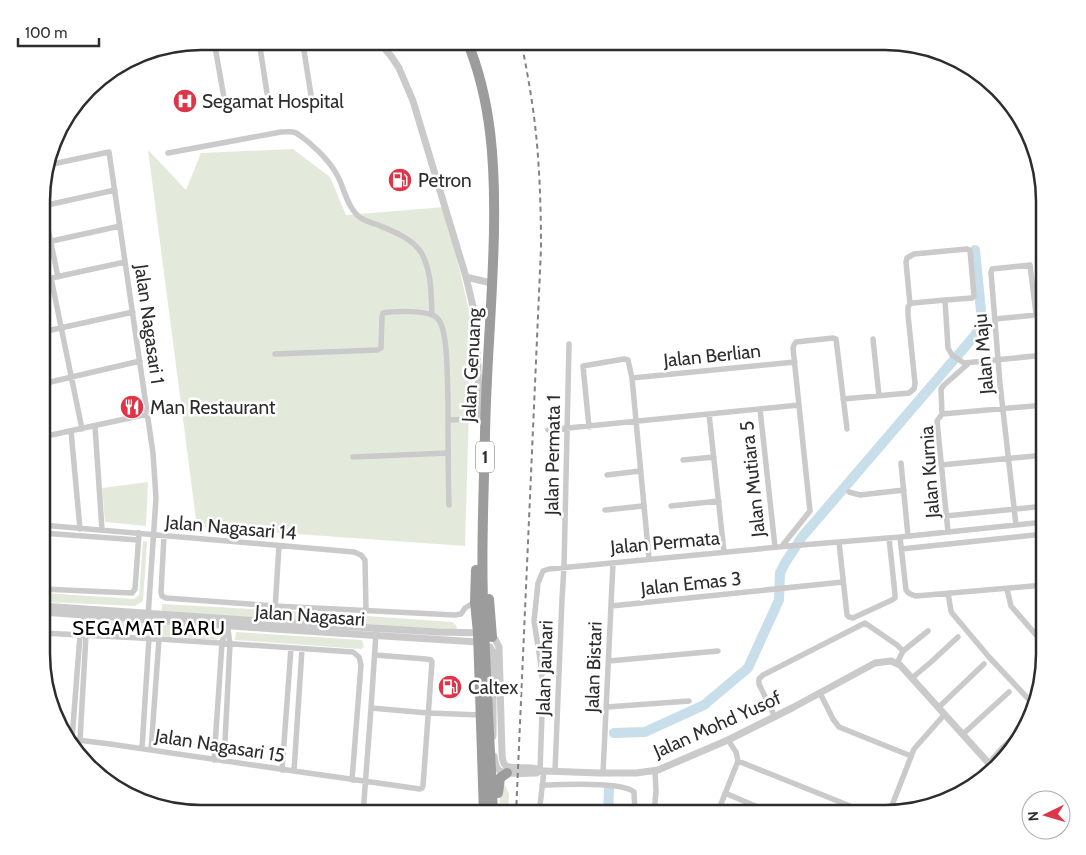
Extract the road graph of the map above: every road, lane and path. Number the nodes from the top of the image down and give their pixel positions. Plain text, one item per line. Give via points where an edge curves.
1 (216, 50) edge
2 (260, 50) edge
3 (303, 50) edge
4 (386, 50) edge
5 (466, 50) edge
6 (470, 50) edge
7 (267, 93) dead end
8 (311, 95) dead end
9 (226, 109) dead end
10 (168, 153) dead end
11 (55, 164) edge
12 (115, 190) junction
13 (50, 204) edge
14 (120, 226) junction
15 (50, 241) joint
16 (126, 262) junction
17 (58, 277) junction
18 (466, 277) junction
19 (51, 278) joint
20 (490, 282) junction
21 (945, 300) junction
22 (910, 304) junction
23 (133, 312) junction
24 (1036, 314) joint
25 (432, 315) junction
26 (994, 319) junction
27 (61, 328) junction
28 (50, 330) edge
29 (873, 339) dead end
30 (569, 344) dead end
31 (276, 354) dead end
32 (1036, 356) edge
33 (998, 359) junction
34 (140, 361) junction
35 (795, 362) junction
36 (969, 363) junction
37 (71, 378) junction
38 (632, 378) junction
39 (50, 382) edge
40 (879, 396) junction
41 (843, 400) junction
42 (799, 405) junction
43 (1036, 406) edge
44 (760, 409) junction
45 (1003, 409) junction
46 (148, 414) junction
47 (709, 414) junction
48 (942, 414) junction
49 (480, 419) junction
50 (448, 420) junction
51 (635, 422) junction
52 (95, 426) junction
53 (589, 427) junction
54 (847, 428) dead end
55 (82, 429) junction
56 (567, 429) junction
57 (548, 430) dead end
58 (71, 431) junction
59 (50, 435) edge
60 (448, 453) junction
61 (1036, 456) edge
62 (353, 457) dead end
63 (714, 457) junction
64 (1008, 458) junction
65 (683, 460) dead end
66 (902, 463) dead end
67 (941, 465) junction
68 (640, 471) junction
69 (606, 475) dead end
70 (904, 490) junction
71 (849, 492) dead end
72 (718, 501) junction
73 (449, 505) dead end
74 (643, 506) junction
75 (671, 506) dead end
76 (1036, 507) edge
77 (1014, 509) junction
78 (605, 510) dead end
79 (946, 516) junction
80 (1036, 523) edge
81 (1016, 525) junction
82 (50, 526) edge
83 (80, 528) junction
84 (102, 530) junction
85 (948, 532) junction
86 (50, 533) edge
87 (154, 535) junction
88 (1036, 535) edge
89 (138, 536) junction
90 (164, 536) junction
91 (908, 536) junction
92 (900, 537) junction
93 (889, 538) junction
94 (839, 542) junction
95 (279, 546) junction
96 (786, 546) junction
97 (774, 547) junction
98 (901, 549) junction
99 (724, 552) junction
100 (649, 559) junction
101 (613, 563) junction
102 (564, 567) junction
103 (843, 582) junction
104 (1036, 586) edge
105 (50, 589) edge
106 (1007, 589) junction
107 (948, 594) junction
108 (475, 602) junction
109 (276, 606) junction
110 (610, 606) junction
111 (50, 607) edge
112 (366, 610) junction
113 (50, 612) edge
114 (84, 612) junction
115 (148, 616) junction
116 (227, 621) junction
117 (274, 626) junction
118 (376, 632) junction
119 (928, 632) dead end
120 (50, 633) edge
121 (83, 635) junction
122 (1036, 635) edge
123 (149, 638) junction
124 (484, 638) junction
125 (958, 638) dead end
126 (159, 639) junction
127 (222, 643) junction
128 (230, 644) junction
129 (291, 648) junction
130 (302, 649) junction
131 (718, 651) dead end
132 (903, 651) junction
133 (375, 655) junction
134 (609, 661) junction
135 (897, 663) junction
136 (984, 664) dead end
137 (912, 678) junction
138 (1009, 692) dead end
139 (820, 693) junction
140 (1029, 700) edge
141 (690, 701) dead end
142 (607, 707) junction
143 (938, 708) junction
144 (371, 710) junction
145 (357, 712) junction
146 (428, 713) junction
147 (481, 715) junction
148 (944, 715) junction
149 (775, 717) junction
150 (71, 731) edge
151 (963, 734) junction
152 (76, 740) edge
153 (80, 740) junction
154 (728, 740) junction
155 (1007, 743) edge
156 (142, 748) junction
157 (151, 750) junction
158 (911, 756) junction
159 (997, 756) edge
160 (214, 760) junction
161 (224, 761) junction
162 (738, 761) junction
163 (990, 763) edge
164 (282, 770) junction
165 (542, 771) junction
166 (555, 771) junction
167 (655, 771) junction
168 (294, 772) junction
169 (507, 773) junction
170 (603, 773) junction
171 (352, 780) junction
172 (366, 782) junction
173 (542, 785) junction
174 (725, 793) junction
175 (364, 805) edge
176 (484, 805) edge
177 (493, 805) edge
178 (495, 805) edge
179 (540, 805) edge
180 (635, 805) edge
181 (655, 805) edge
182 (720, 805) edge
183 (753, 805) edge
184 (848, 805) edge
185 (892, 805) edge

1 - 9 street
2 - 7 street
3 - 8 street
4 - 18 street via 405,79 413,100
5 - 20 highway, Jalan Genuang / 1 via 475,78 488,146
6 - 20 highway, Jalan Genuang / 1 via 480,79 492,144 495,193
10 - 25 street via 281,132 296,133 334,170 350,207 358,217 396,233 421,253 431,285
11 - 12 street, Jalan Nagasari 1 via 110,152
12 - 13 street
12 - 14 street, Jalan Nagasari 1
14 - 15 street
14 - 16 street, Jalan Nagasari 1
15 - 17 street
16 - 17 street
16 - 23 street, Jalan Nagasari 1
17 - 19 street
18 - 20 street
18 - 49 street via 476,322
19 - 27 street
20 - 49 highway, Jalan Genuang / 1
20 - 124 highway, Jalan Genuang / 1 via 485,414
21 - 22 street
21 - 22 street via 974,296 970,250 914,254 907,258
21 - 36 street via 948,348 960,361
22 - 40 street via 908,326 915,387 909,393
23 - 27 street
23 - 34 street, Jalan Nagasari 1
24 - 26 street
24 - 26 street, Jalan Maju via 1031,266 994,268 991,270
25 - 31 street via 420,312 383,313 382,343 377,350
25 - 50 street via 440,322 444,336
26 - 33 street, Jalan Maju
27 - 28 street
27 - 37 street
29 - 40 street
30 - 56 street, Jalan Permata 1
32 - 33 street
33 - 36 street
33 - 45 street, Jalan Maju
34 - 37 street
34 - 46 street, Jalan Nagasari 1
35 - 38 street, Jalan Berlian
35 - 41 street via 793,348 796,342 836,338
35 - 42 street
36 - 48 street, Jalan Kurnia via 940,389
37 - 39 street
37 - 55 street
38 - 51 street
38 - 53 street via 626,360 583,366
40 - 41 street
41 - 54 street
42 - 44 street
42 - 96 street via 810,511
43 - 45 street
44 - 47 street
44 - 97 street, Jalan Mutiara 5
45 - 48 street
45 - 64 street, Jalan Maju
46 - 52 street
46 - 87 street, Jalan Nagasari 1 via 156,483
47 - 51 street
47 - 63 street
48 - 67 street, Jalan Kurnia via 937,421
49 - 50 street
49 - 108 highway, Jalan Genuang / 1
50 - 60 street
51 - 53 street
51 - 68 street
52 - 55 street
52 - 84 street
53 - 56 street
55 - 58 street
56 - 57 street
56 - 102 street, Jalan Permata 1
58 - 59 street
58 - 83 street
60 - 62 street
60 - 73 street
61 - 64 street
63 - 65 street
63 - 72 street
64 - 67 street
64 - 77 street, Jalan Maju
66 - 70 street
67 - 79 street, Jalan Kurnia
68 - 69 street
68 - 74 street
70 - 71 street via 860,495
70 - 91 street
72 - 75 street
72 - 99 street
74 - 78 street
74 - 100 street
76 - 77 street
77 - 79 street
77 - 81 street, Jalan Maju
79 - 85 street, Jalan Kurnia
80 - 81 street
81 - 85 street
82 - 83 street, Jalan Nagasari 14
83 - 84 street, Jalan Nagasari 14
84 - 89 street, Jalan Nagasari 14
85 - 91 street
86 - 89 street, Jalan Nagasari 14
87 - 89 street, Jalan Nagasari 14
87 - 90 street, Jalan Nagasari 14
87 - 115 street, Jalan Nagasari 1
88 - 98 street
89 - 105 street via 135,590 132,593
90 - 95 street, Jalan Nagasari 14
90 - 109 street, Jalan Nagasari via 162,596
91 - 92 street
92 - 93 street
92 - 98 street
93 - 94 street
93 - 103 street via 895,594 892,600 849,617
94 - 96 street, Jalan Permata
94 - 103 street
95 - 109 street
95 - 112 street, Jalan Nagasari 14 via 361,555 365,560
96 - 97 street, Jalan Permata
97 - 99 street, Jalan Permata
98 - 107 street via 907,592 916,596
99 - 100 street, Jalan Permata
100 - 101 street, Jalan Permata
101 - 102 street, Jalan Permata
101 - 110 street, Jalan Bistari
102 - 165 street, Jalan Permata via 543,571 538,583 534,621 543,686
102 - 166 street, Jalan Jauhari
103 - 110 street, Jalan Emas 3
104 - 106 street
106 - 107 street
106 - 122 street via 1014,610
107 - 140 street via 952,613
108 - 112 street, Jalan Nagasari via 455,615
108 - 124 highway, Jalan Genuang / 1
109 - 112 street, Jalan Nagasari
109 - 117 street
110 - 134 street, Jalan Bistari
111 - 114 street, Jalan Nagasari
113 - 114 street, Jalan Nagasari
114 - 115 street, Jalan Nagasari
114 - 121 street
115 - 116 street, Jalan Nagasari
116 - 117 street, Jalan Nagasari
116 - 127 street
116 - 128 street
117 - 118 street, Jalan Nagasari
118 - 124 street, Jalan Nagasari
118 - 133 street
119 - 132 street
120 - 121 street
121 - 123 street
121 - 150 street
121 - 153 street
123 - 126 street
123 - 156 street
124 - 147 highway, Jalan Genuang / 1
124 - 165 street via 498,644 504,763 510,767
124 - 169 street via 493,652 495,763 500,772
124 - 177 highway, Jalan Genuang / 1
125 - 137 street
126 - 127 street
126 - 157 street
127 - 128 street
127 - 160 street
128 - 129 street
128 - 161 street
129 - 130 street
129 - 164 street
130 - 145 street via 353,652 359,657
130 - 168 street
131 - 134 street
132 - 135 street
132 - 149 street via 865,624 763,675 759,684
133 - 144 street
133 - 146 street via 431,660
134 - 142 street, Jalan Bistari
135 - 137 street
135 - 139 street, Jalan Mohd Yusof via 875,663
136 - 143 street
137 - 143 street
138 - 151 street
139 - 149 street, Jalan Mohd Yusof
139 - 158 street via 839,726
141 - 142 street
142 - 170 street, Jalan Bistari
143 - 148 street
144 - 145 street
144 - 146 street
144 - 172 street
145 - 171 street
146 - 147 street
146 - 172 street, Jalan Nagasari 15 via 422,788
147 - 176 highway, Jalan Genuang / 1
148 - 151 street
148 - 158 street
149 - 154 street, Jalan Mohd Yusof
151 - 163 street
152 - 153 street, Jalan Nagasari 15
153 - 156 street, Jalan Nagasari 15
154 - 162 street
154 - 167 street, Jalan Mohd Yusof
155 - 159 street
156 - 157 street, Jalan Nagasari 15
157 - 160 street, Jalan Nagasari 15
158 - 185 street
160 - 161 street, Jalan Nagasari 15
161 - 164 street, Jalan Nagasari 15
162 - 174 street
162 - 184 street
164 - 168 street, Jalan Nagasari 15
165 - 166 street, Jalan Mohd Yusof
165 - 169 street
165 - 173 street
166 - 170 street, Jalan Mohd Yusof
167 - 170 street, Jalan Mohd Yusof
167 - 181 street
168 - 171 street, Jalan Nagasari 15
169 - 178 highway via 499,780
171 - 172 street, Jalan Nagasari 15
172 - 175 street
173 - 179 street
173 - 180 street via 603,785 630,789 634,792
174 - 182 street
174 - 183 street

